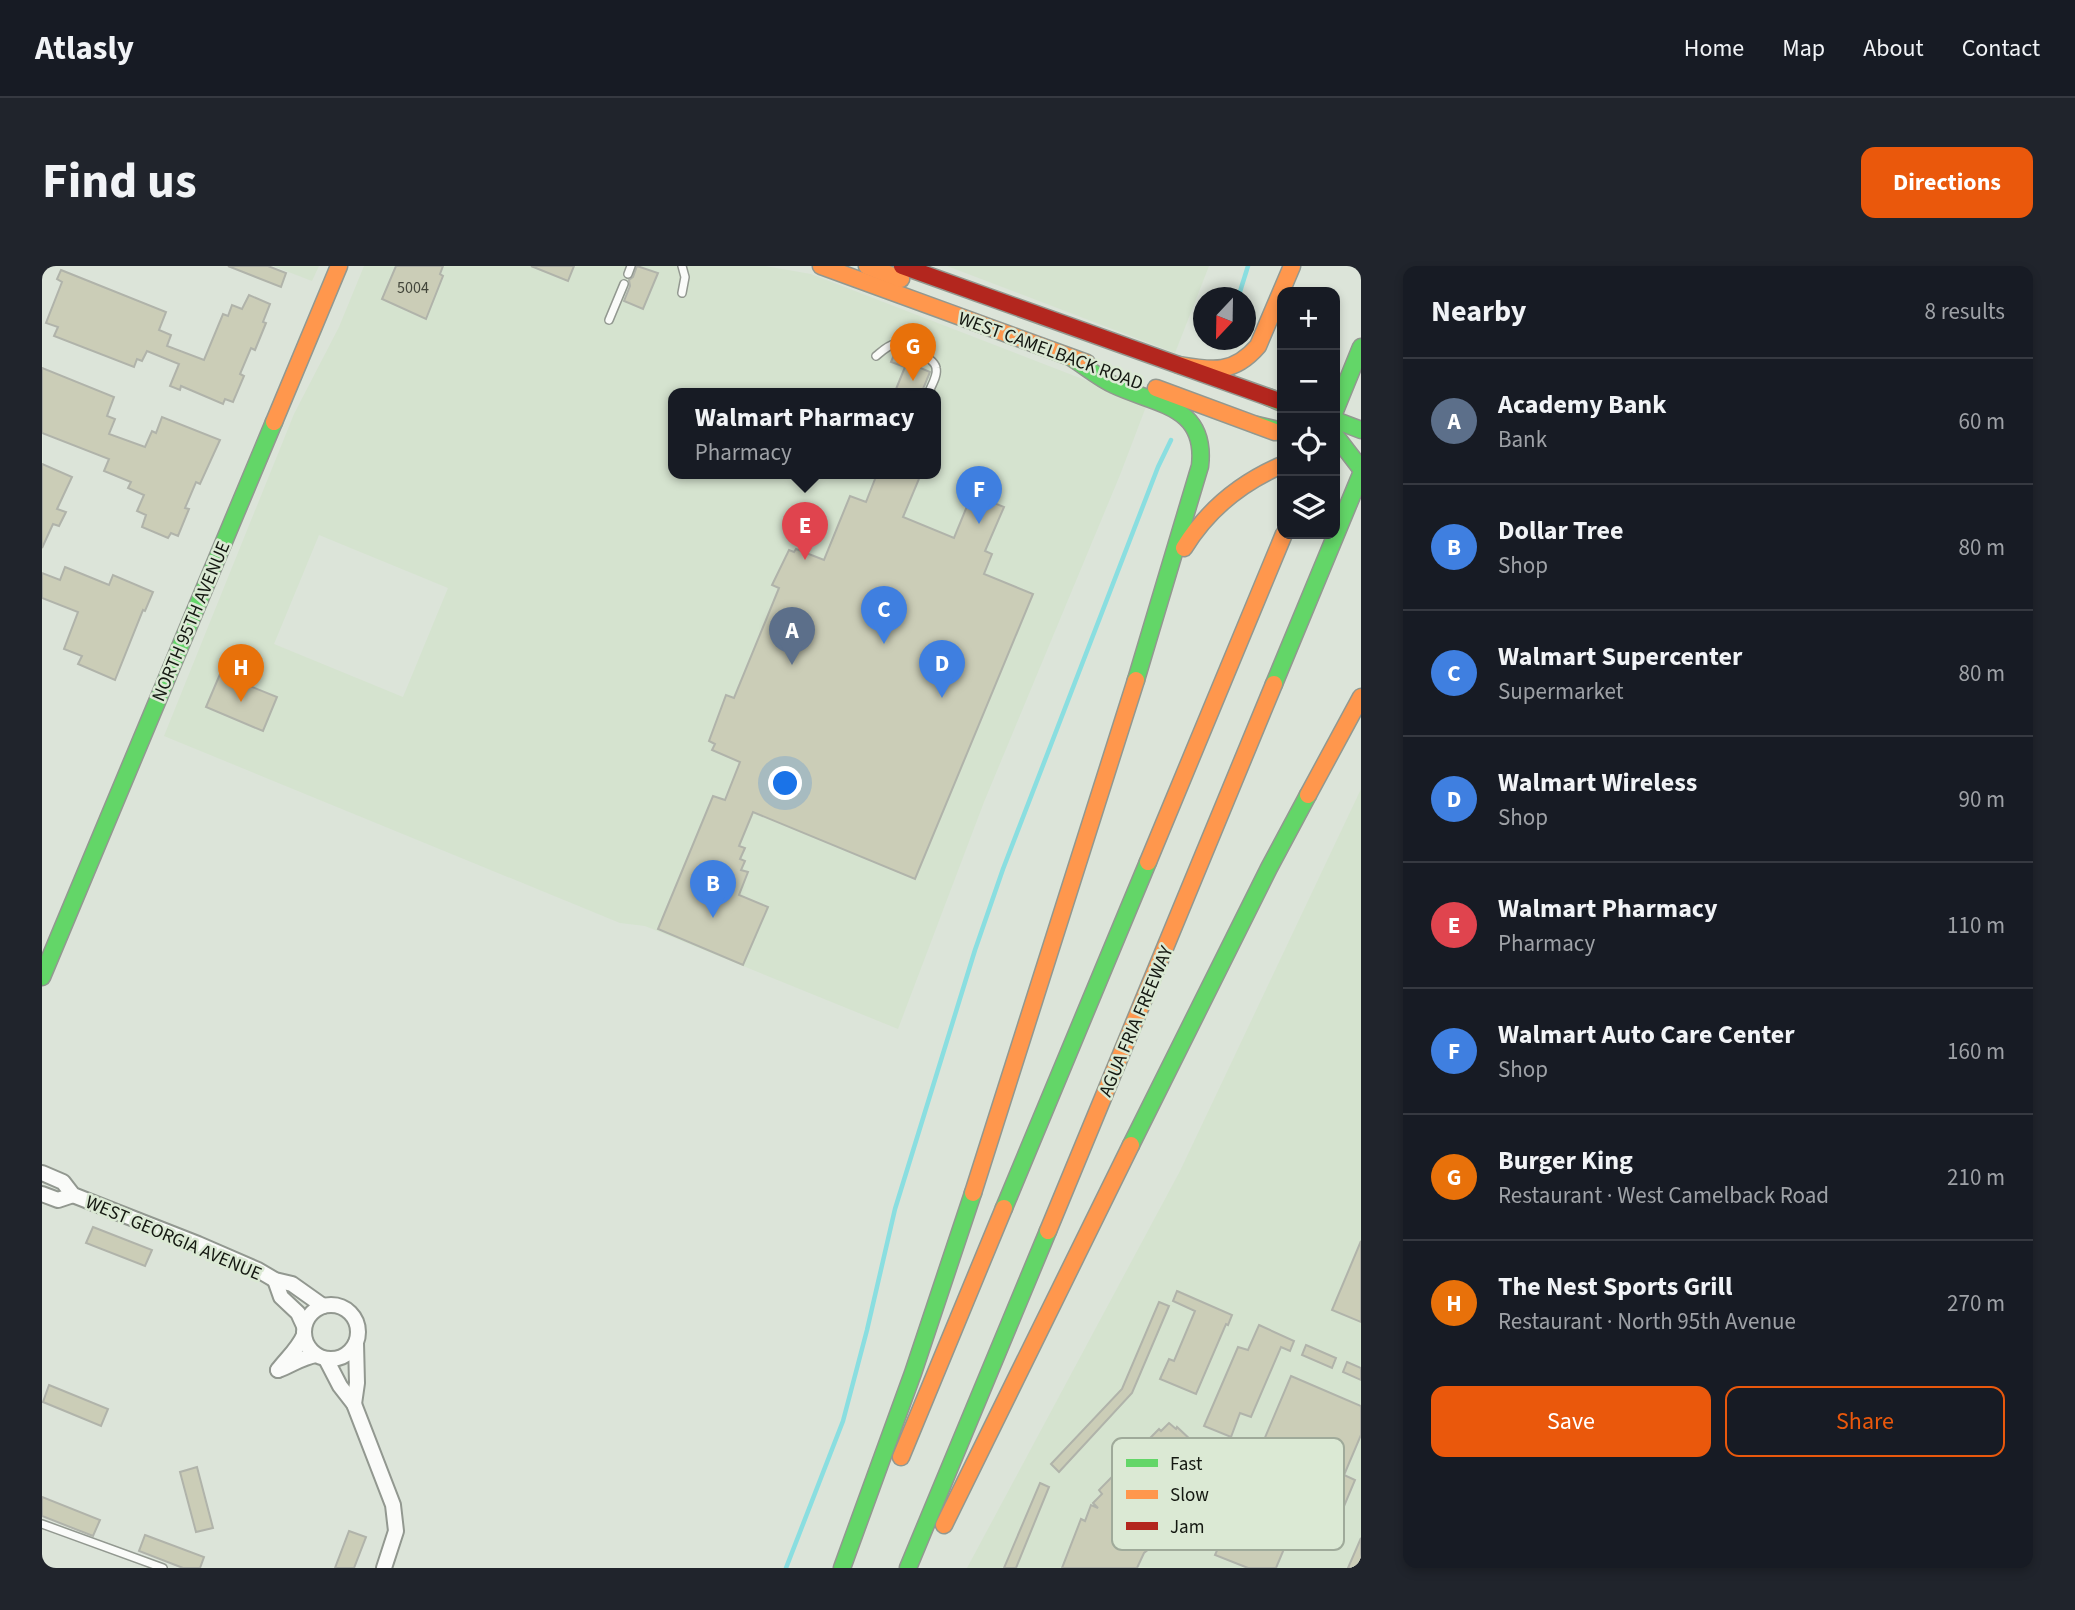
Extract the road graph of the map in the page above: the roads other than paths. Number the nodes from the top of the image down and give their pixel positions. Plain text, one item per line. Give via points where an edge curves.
1 (339, 266) edge
2 (631, 266) edge
3 (682, 266) edge
4 (821, 266) edge
5 (867, 266) edge
6 (902, 266) edge
7 (1292, 266) edge
8 (628, 274) dead end
9 (624, 284) dead end
10 (682, 293) dead end
11 (989, 298) junction
12 (609, 320) dead end
13 (1361, 347) edge
14 (876, 356) dead end
15 (1072, 358) junction
16 (1179, 365) junction
17 (931, 388) edge
18 (1277, 401) edge
19 (1277, 431) edge
20 (1348, 442) edge
21 (1277, 468) edge
22 (1282, 539) edge
23 (1165, 586) junction
24 (1361, 697) edge
25 (42, 977) edge
26 (42, 1173) edge
27 (42, 1194) edge
28 (73, 1195) junction
29 (275, 1280) junction
30 (323, 1307) junction
31 (304, 1331) junction
32 (356, 1342) junction
33 (321, 1357) junction
34 (354, 1404) junction
35 (42, 1524) edge
36 (163, 1568) edge
37 (384, 1568) edge
38 (842, 1568) edge
39 (854, 1568) edge
40 (908, 1568) edge
41 (924, 1568) edge

1 - 25 main road, NORTH 95TH AVENUE
2 - 8 lane
3 - 10 lane
4 - 15 main road, WEST CAMELBACK ROAD
5 - 11 main road via 933,290
6 - 11 main road, WEST CAMELBACK ROAD
7 - 16 main road via 1250,357 1217,370
9 - 12 lane
11 - 16 main road, WEST CAMELBACK ROAD
13 - 20 main road, AGUA FRIA FREEWAY via 1350,374
14 - 17 lane via 898,344 929,357 937,373
15 - 19 main road, WEST CAMELBACK ROAD
15 - 23 main road via 1112,384 1178,410 1201,438 1200,466
16 - 18 main road, WEST CAMELBACK ROAD
20 - 40 main road, AGUA FRIA FREEWAY via 1346,511
21 - 23 main road via 1243,485 1213,509 1185,545
22 - 39 main road
23 - 38 main road via 947,1270
24 - 41 main road via 1262,881
26 - 28 street, WEST GEORGIA AVENUE via 63,1182
27 - 28 street, WEST GEORGIA AVENUE via 58,1200
28 - 29 street, WEST GEORGIA AVENUE
29 - 30 street, WEST GEORGIA AVENUE via 292,1284
29 - 31 street, WEST GEORGIA AVENUE via 281,1297 298,1313
30 - 31 street via 314,1311
30 - 32 street via 340,1307 354,1318
31 - 33 street via 306,1344
31 - 33 street via 299,1346 278,1370 305,1357
32 - 33 street via 338,1359
32 - 34 street
33 - 34 street
34 - 37 street via 393,1504 396,1531
35 - 36 lane

